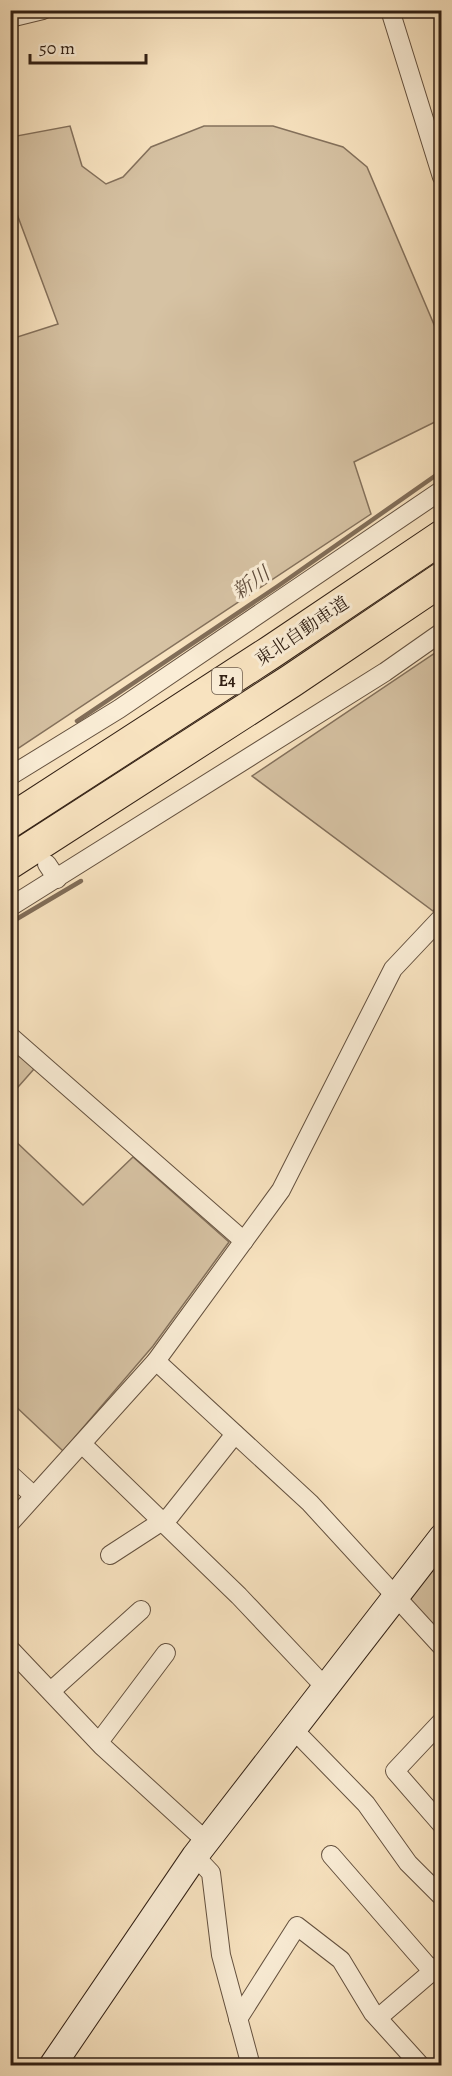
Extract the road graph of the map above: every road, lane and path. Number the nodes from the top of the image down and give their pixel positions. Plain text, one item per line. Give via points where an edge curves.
1 (43, 10) edge
2 (390, 10) edge
3 (10, 18) edge
4 (441, 177) edge
5 (441, 490) edge
6 (441, 537) edge
7 (441, 579) edge
8 (441, 632) edge
9 (10, 777) edge
10 (10, 821) edge
11 (10, 862) edge
12 (10, 907) edge
13 (441, 917) edge
14 (10, 1036) edge
15 (244, 1241) junction
16 (156, 1361) junction
17 (235, 1434) junction
18 (82, 1444) junction
19 (10, 1474) edge
20 (34, 1496) junction
21 (163, 1521) junction
22 (10, 1523) edge
23 (441, 1537) edge
24 (110, 1554) dead end
25 (395, 1596) junction
26 (141, 1610) dead end
27 (441, 1647) edge
28 (10, 1649) edge
29 (166, 1653) dead end
30 (325, 1687) junction
31 (51, 1691) junction
32 (441, 1721) edge
33 (293, 1729) junction
34 (99, 1742) junction
35 (441, 1825) edge
36 (201, 1849) junction
37 (331, 1855) dead end
38 (441, 1897) edge
39 (437, 1967) edge
40 (378, 2018) junction
41 (238, 2019) junction
42 (52, 2066) edge
43 (251, 2066) edge
44 (421, 2066) edge

1 - 3 street
2 - 4 street
5 - 9 street
6 - 10 highway, 東北自動車道 / E4
7 - 11 highway, 東北自動車道 / E4
8 - 12 street via 385,672 52,872
13 - 15 street via 393,969 281,1190
14 - 15 street
15 - 16 street
16 - 17 street
16 - 18 street
17 - 21 street
17 - 25 street via 310,1503
18 - 20 street
18 - 21 street
19 - 20 street
20 - 22 street
21 - 24 street
21 - 30 street
23 - 25 street
25 - 27 street
25 - 30 street
26 - 31 street
28 - 31 street
29 - 34 street
30 - 33 street
31 - 34 street
32 - 35 street via 395,1771
33 - 36 street
33 - 38 street via 366,1804 408,1863
34 - 36 street
36 - 41 street via 211,1873 221,1954
36 - 42 street
37 - 39 street
39 - 40 street
40 - 41 street via 341,1960 297,1926
40 - 44 street
41 - 43 street

